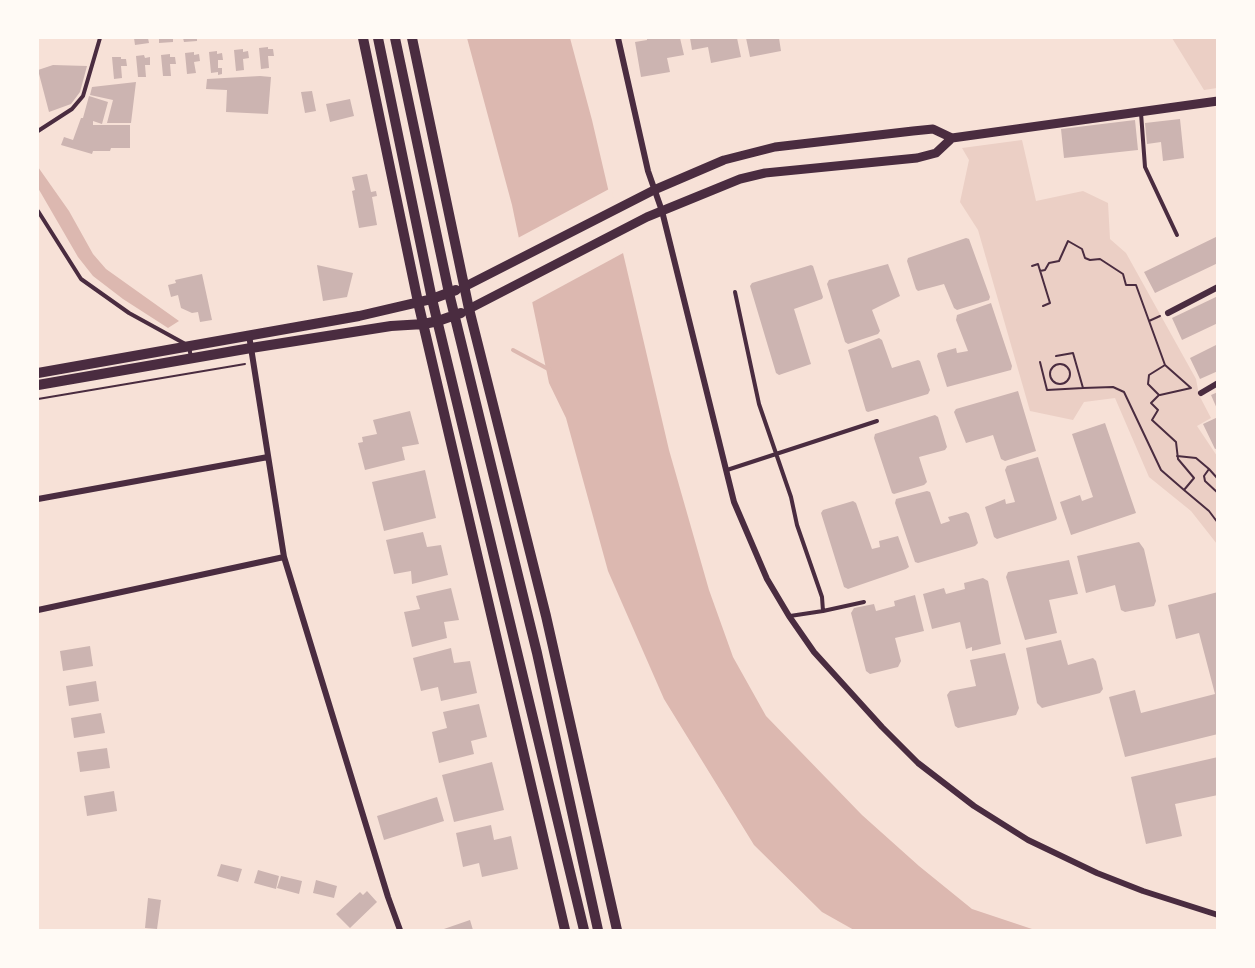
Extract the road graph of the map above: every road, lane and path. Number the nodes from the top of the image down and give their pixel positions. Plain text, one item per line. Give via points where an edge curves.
1 (100, 38) edge
2 (363, 38) edge
3 (378, 38) edge
4 (395, 38) edge
5 (412, 38) edge
6 (618, 38) edge
7 (1218, 101) edge
8 (1141, 113) junction
9 (38, 131) edge
10 (952, 138) junction
11 (654, 190) junction
12 (38, 211) edge
13 (662, 211) junction
14 (1177, 235) dead end
15 (1032, 266) dead end
16 (1040, 272) junction
17 (464, 286) junction
18 (1218, 287) edge
19 (735, 292) dead end
20 (449, 293) junction
21 (432, 299) junction
22 (418, 302) junction
23 (1043, 306) dead end
24 (469, 309) junction
25 (1168, 313) joint
26 (455, 315) junction
27 (438, 321) junction
28 (1149, 321) junction
29 (424, 324) junction
30 (249, 335) junction
31 (189, 346) junction
32 (251, 348) junction
33 (1056, 356) dead end
34 (191, 358) junction
35 (253, 362) junction
36 (1040, 362) dead end
37 (1165, 365) junction
38 (38, 373) edge
39 (1071, 374) junction
40 (1079, 375) junction
41 (1218, 382) edge
42 (38, 385) edge
43 (1083, 388) junction
44 (1201, 393) dead end
45 (1159, 395) junction
46 (38, 399) edge
47 (877, 421) dead end
48 (775, 454) junction
49 (1177, 456) junction
50 (268, 457) junction
51 (1209, 469) junction
52 (726, 470) junction
53 (1218, 479) edge
54 (1184, 490) junction
55 (1218, 493) edge
56 (38, 499) edge
57 (1218, 523) edge
58 (284, 557) junction
59 (864, 602) dead end
60 (38, 610) edge
61 (823, 611) junction
62 (789, 616) junction
63 (1218, 915) edge
64 (400, 930) edge
65 (565, 930) edge
66 (584, 930) edge
67 (598, 930) edge
68 (617, 930) edge

1 - 9 lane via 83,96 72,109
2 - 22 main road
3 - 21 main road
4 - 20 main road
5 - 17 main road
6 - 11 street
7 - 8 street
8 - 10 street
8 - 14 lane via 1145,167
10 - 11 street via 933,129 775,147 724,160
10 - 13 street via 936,153 917,158 765,173 740,179
11 - 13 street
11 - 17 street
12 - 31 lane via 81,279 129,313
13 - 24 street
13 - 52 street
15 - 16 path via 1038,264
16 - 23 path via 1050,303
16 - 28 path via 1046,270 1048,263 1059,261 1068,241 1082,249 1085,258 1100,259 1123,274 1126,285 1136,285
17 - 20 main road
17 - 24 main road
18 - 25 street
19 - 48 lane via 755,388
20 - 21 main road
20 - 26 main road
21 - 22 main road
21 - 27 main road
22 - 29 main road
22 - 30 main road
24 - 26 main road
24 - 68 main road via 546,616
25 - 28 path
26 - 27 main road
26 - 67 main road via 537,653
27 - 29 main road
27 - 66 main road
28 - 37 path
29 - 32 main road
29 - 65 main road
30 - 31 main road
30 - 32 street
31 - 34 lane
31 - 38 main road
32 - 34 main road
32 - 35 street
33 - 40 path via 1073,353
34 - 42 main road
35 - 46 path
35 - 50 street
36 - 43 path via 1047,390
37 - 45 path via 1149,375 1148,384
37 - 45 path via 1191,388
39 - 39 path via 1061,384 1052,380 1050,373 1053,366 1062,363
39 - 40 path
40 - 43 path
41 - 44 street
43 - 54 path via 1113,387 1124,392 1161,470
45 - 49 path via 1152,403 1158,410 1152,420 1176,442
47 - 48 lane
48 - 52 lane
48 - 61 lane via 822,597
49 - 51 path via 1196,458
49 - 54 path via 1194,478
50 - 56 street
50 - 58 street
51 - 53 path
51 - 55 path via 1205,481
52 - 62 street via 741,521
54 - 57 path
58 - 60 street
58 - 64 street
59 - 61 lane
61 - 62 lane
62 - 63 street via 814,652 882,727 918,763 974,806 1028,840 1097,873

